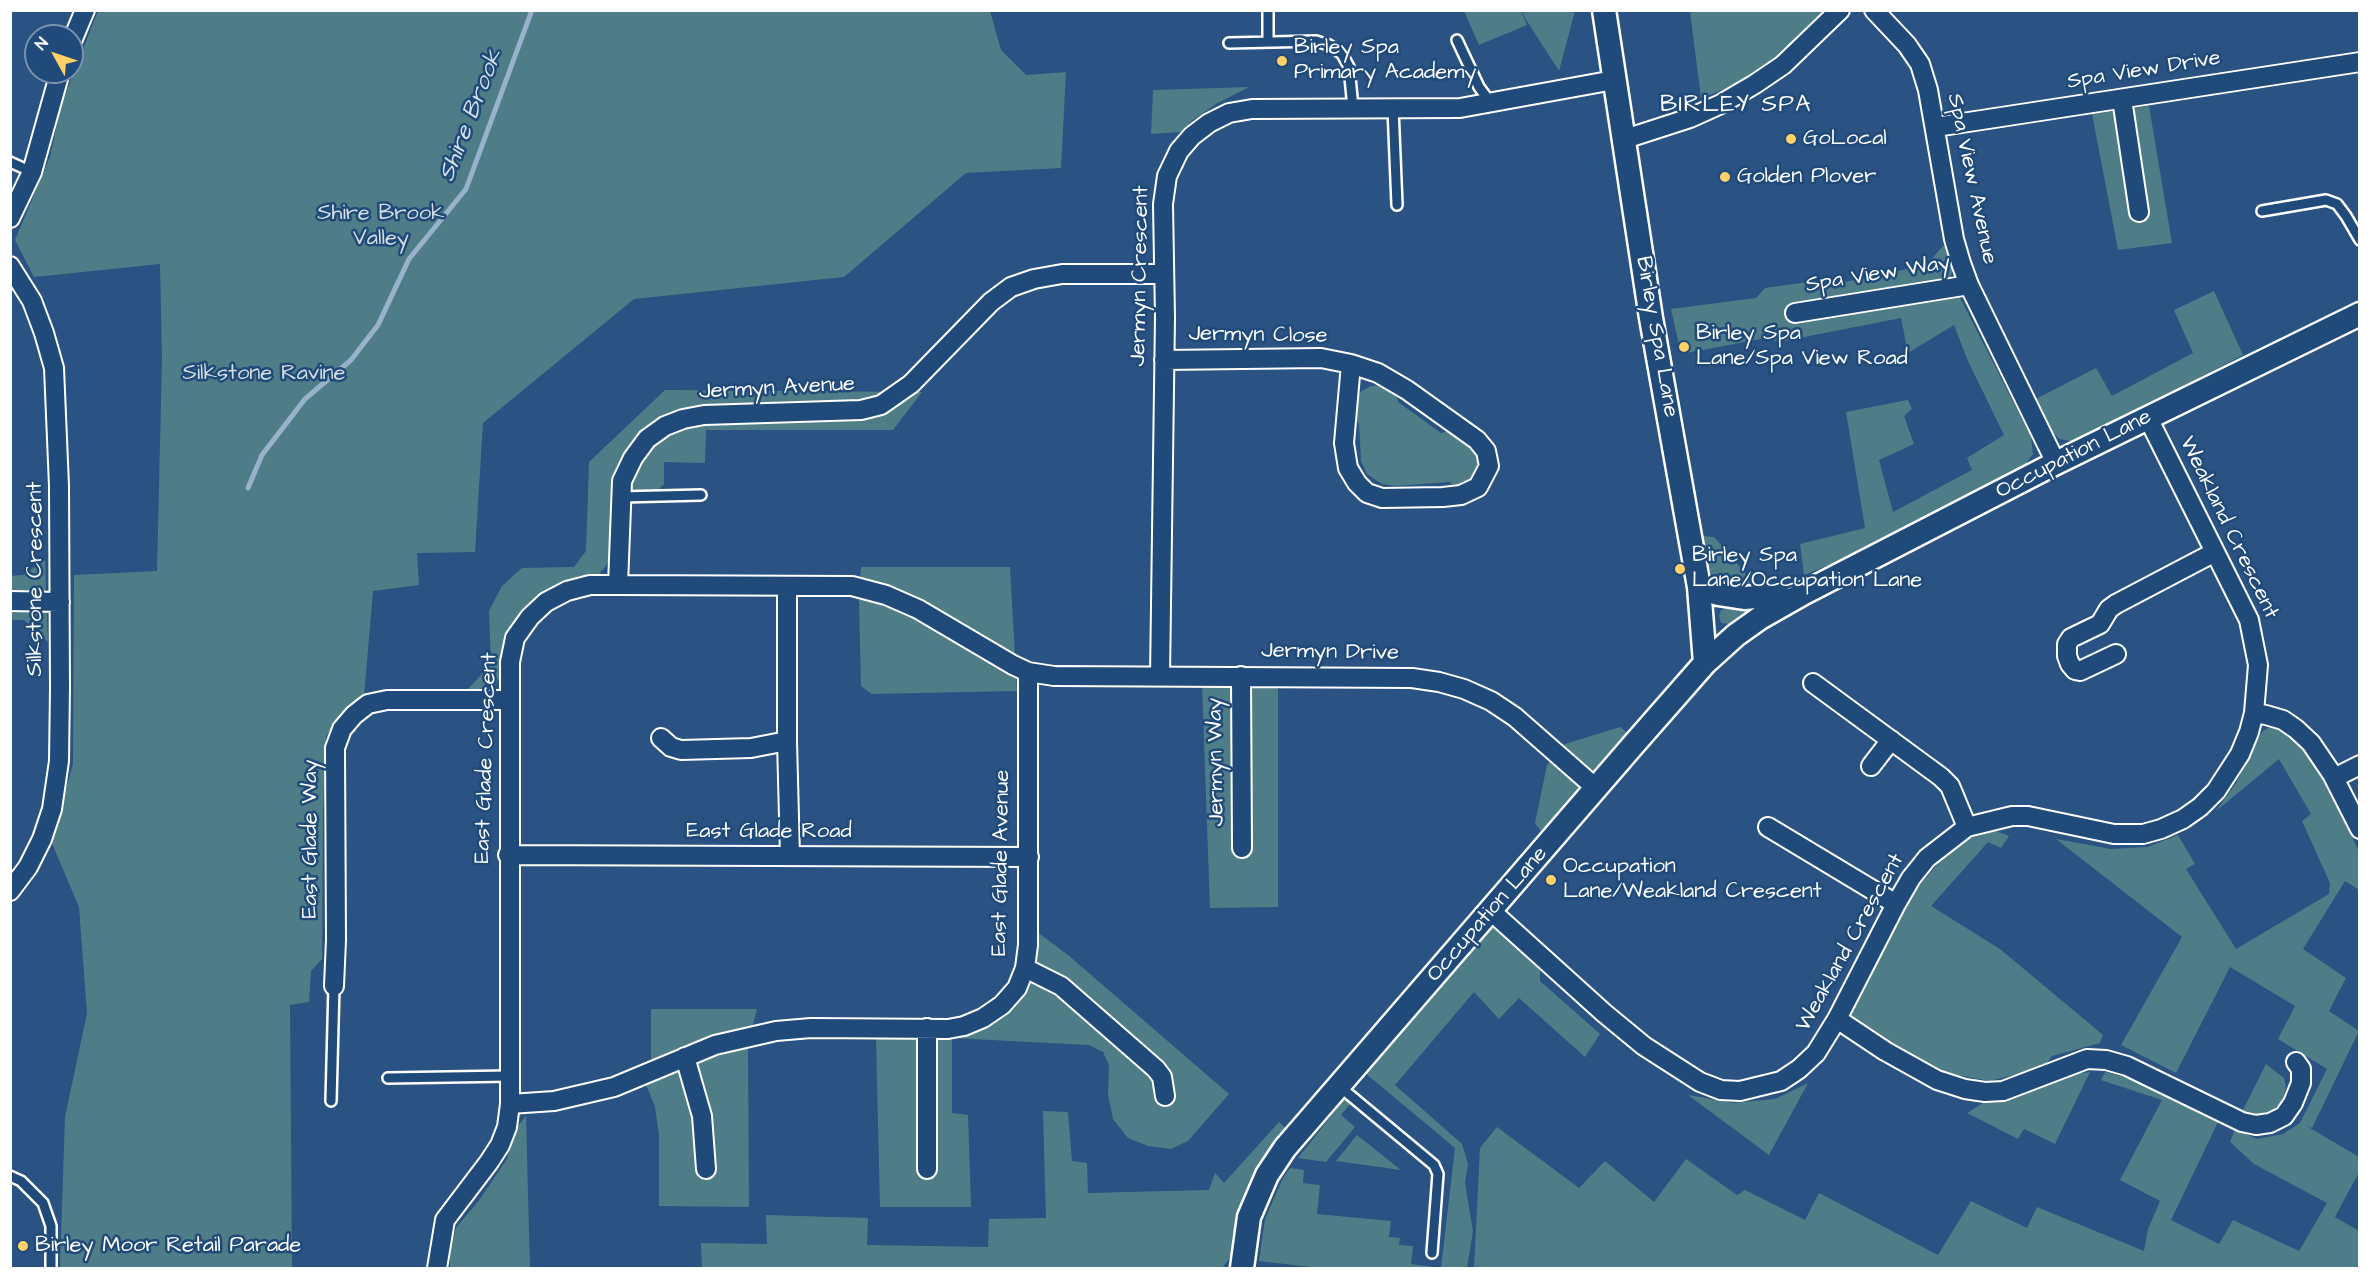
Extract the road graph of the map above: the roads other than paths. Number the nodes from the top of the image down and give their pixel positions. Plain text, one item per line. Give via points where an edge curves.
1 (85, 10) edge
2 (1268, 10) edge
3 (1604, 10) edge
4 (1840, 10) edge
5 (1874, 10) edge
6 (79, 24) edge
7 (1457, 39) dead end
8 (1268, 42) junction
9 (1228, 43) dead end
10 (2360, 62) edge
11 (1614, 80) junction
12 (57, 84) edge
13 (2122, 99) junction
14 (1490, 102) junction
15 (1353, 108) junction
16 (1393, 108) junction
17 (1936, 127) junction
18 (1622, 140) junction
19 (10, 162) edge
20 (32, 172) junction
21 (1397, 206) dead end
22 (2262, 211) dead end
23 (2139, 212) dead end
24 (10, 218) edge
25 (2360, 240) edge
26 (10, 266) edge
27 (1164, 274) junction
28 (1969, 285) junction
29 (1795, 313) dead end
30 (2360, 314) edge
31 (1164, 360) junction
32 (1351, 364) junction
33 (2148, 418) junction
34 (2056, 463) junction
35 (701, 495) dead end
36 (621, 497) junction
37 (2215, 552) junction
38 (618, 585) junction
39 (787, 586) junction
40 (1699, 587) junction
41 (1790, 600) junction
42 (10, 601) edge
43 (60, 602) junction
44 (2116, 654) dead end
45 (1704, 663) junction
46 (1028, 672) junction
47 (1160, 676) junction
48 (1240, 676) junction
49 (1813, 683) dead end
50 (510, 700) junction
51 (2254, 713) junction
52 (661, 738) dead end
53 (1891, 740) junction
54 (787, 741) junction
55 (2360, 765) edge
56 (1871, 766) dead end
57 (2334, 778) junction
58 (1597, 789) junction
59 (1768, 827) dead end
60 (1967, 827) junction
61 (2360, 829) edge
62 (1242, 848) dead end
63 (508, 855) junction
64 (790, 856) junction
65 (1029, 857) junction
66 (10, 891) edge
67 (1896, 904) junction
68 (1491, 911) junction
69 (1025, 968) junction
70 (334, 986) joint
71 (1837, 1019) junction
72 (927, 1028) junction
73 (685, 1057) junction
74 (2296, 1062) dead end
75 (509, 1076) junction
76 (388, 1078) dead end
77 (1339, 1086) junction
78 (1165, 1096) dead end
79 (331, 1101) dead end
80 (510, 1104) junction
81 (706, 1169) dead end
82 (927, 1169) dead end
83 (10, 1176) edge
84 (1432, 1253) dead end
85 (51, 1269) edge
86 (437, 1269) edge
87 (1242, 1269) edge

1 - 6 street
2 - 8 lane
3 - 11 street, Birley Spa Lane
4 - 18 street via 1783,65 1729,99 1690,118
5 - 17 street, Spa View Avenue via 1920,64
7 - 14 lane
8 - 9 lane
8 - 15 lane via 1316,41 1342,54 1349,67
10 - 13 street, Spa View Drive
11 - 14 street, Jermyn Crescent
11 - 18 street, Birley Spa Lane
12 - 20 street
13 - 17 street, Spa View Drive
13 - 23 street
14 - 16 street, Jermyn Crescent via 1460,108
15 - 16 street, Jermyn Crescent
15 - 27 street, Jermyn Crescent via 1252,109 1229,113 1192,136 1167,176 1163,204
16 - 21 lane
17 - 28 street, Spa View Avenue via 1954,239
18 - 40 street, Birley Spa Lane
19 - 20 lane
20 - 24 street
22 - 25 lane via 2326,200 2337,204
26 - 43 street, Silkstone Crescent via 32,301 54,368
27 - 31 street, Jermyn Crescent
27 - 36 street, Jermyn Avenue via 1062,274 1011,287 991,302 911,384 881,405 861,410 704,415 664,426 647,439 633,458 622,481
28 - 29 street, Spa View Way
28 - 34 street, Spa View Avenue
30 - 33 street, Occupation Lane
31 - 32 street, Jermyn Close via 1298,357
31 - 47 street, Jermyn Crescent
32 - 32 street, Jermyn Close via 1378,373 1407,390 1477,441 1486,451 1489,466 1478,487 1461,495 1443,497 1382,498 1367,493 1348,468 1344,443
33 - 34 street, Occupation Lane
33 - 37 street, Weakland Crescent
34 - 41 street, Occupation Lane
35 - 36 lane
36 - 38 street, Jermyn Avenue
37 - 44 street via 2116,604 2100,624 2067,644 2067,656 2075,670
37 - 51 street, Weakland Crescent via 2254,639 2258,665
38 - 39 street, East Glade Crescent
38 - 50 street, East Glade Crescent via 590,585 567,591 546,602 530,617 516,638 512,654
39 - 46 street, East Glade Crescent via 852,586 886,595
39 - 54 street
40 - 41 street via 1744,598 1771,596
40 - 45 street, Birley Spa Lane
41 - 45 street, Occupation Lane via 1736,635
42 - 43 street
43 - 66 street, Silkstone Crescent via 59,761 52,809 28,867
45 - 58 street, Occupation Lane
46 - 47 street, Jermyn Drive via 1054,676
46 - 65 street, East Glade Avenue
47 - 48 street, Jermyn Drive
48 - 58 street, Jermyn Drive via 1412,678 1464,689 1515,717
48 - 62 street, Jermyn Way
49 - 53 street
50 - 63 street, East Glade Crescent
50 - 70 street, East Glade Way via 387,700 368,704 342,729 334,748
51 - 57 street via 2283,720 2296,729 2311,743
51 - 60 street, Weakland Crescent via 2240,754 2216,791 2184,819 2161,829 2143,834 2114,834 2028,816
52 - 54 street via 681,750 751,748
53 - 56 street
53 - 60 street via 1950,786
54 - 64 street
55 - 57 street
57 - 61 street
58 - 68 street, Occupation Lane
59 - 67 street
60 - 67 street, Weakland Crescent via 1927,858
63 - 64 street, East Glade Road
63 - 75 street, East Glade Crescent
64 - 65 street, East Glade Road
65 - 69 street, East Glade Avenue
67 - 71 street, Weakland Crescent
68 - 71 street, Weakland Crescent via 1644,1046 1692,1078 1721,1090 1740,1091 1781,1081 1816,1053
68 - 77 street, Occupation Lane
69 - 72 street, East Glade Avenue via 1017,988 983,1018 948,1029
69 - 78 street via 1061,986 1156,1069 1162,1077
70 - 79 lane
71 - 74 street via 1937,1080 1965,1089 2003,1091 2088,1059 2106,1060 2256,1125 2284,1116 2293,1103 2301,1083 2301,1069
72 - 73 street, East Glade Avenue via 776,1031 715,1045
72 - 82 street
73 - 80 street, East Glade Avenue via 614,1087 554,1101
73 - 81 street via 702,1116
75 - 76 lane
75 - 80 street, East Glade Crescent
77 - 84 lane via 1434,1165 1438,1174
77 - 87 street, Occupation Lane via 1267,1175 1249,1217
80 - 86 street, East Glade Crescent via 500,1145 445,1220
83 - 85 lane via 21,1181 43,1203 51,1226

